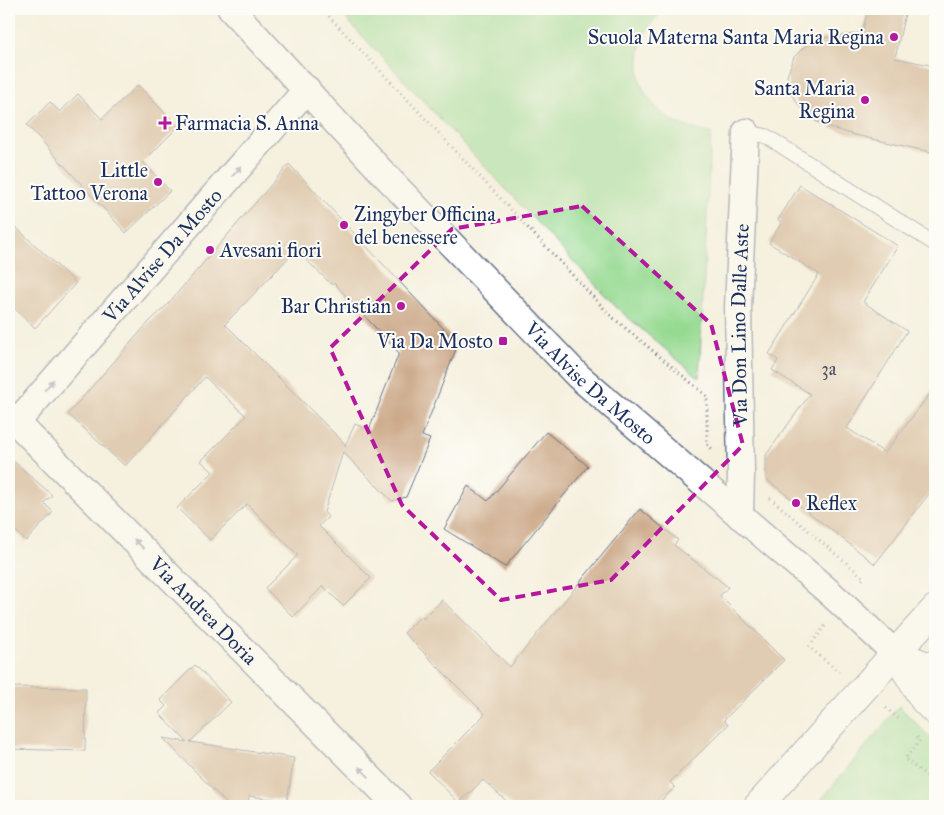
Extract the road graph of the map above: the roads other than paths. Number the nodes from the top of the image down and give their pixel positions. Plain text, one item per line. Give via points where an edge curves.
1 (232, 9) edge
2 (307, 89) junction
3 (746, 132) joint
4 (935, 244) edge
5 (13, 419) edge
6 (740, 516) junction
7 (935, 609) edge
8 (896, 654) junction
9 (935, 669) edge
10 (935, 712) edge
11 (398, 806) edge
12 (758, 806) edge

1 - 2 street, Via Alvise Da Mosto
5 -> 2 street, Via Alvise Da Mosto
2 - 6 street, Via Alvise Da Mosto via 578,376
3 - 4 lane via 766,136
3 - 6 street, Via Don Lino Dalle Aste via 738,307
11 -> 5 street, Via Andrea Doria
6 - 8 street, Via Alvise Da Mosto
7 - 8 main road
8 - 9 main road
8 - 10 main road
8 - 12 main road

